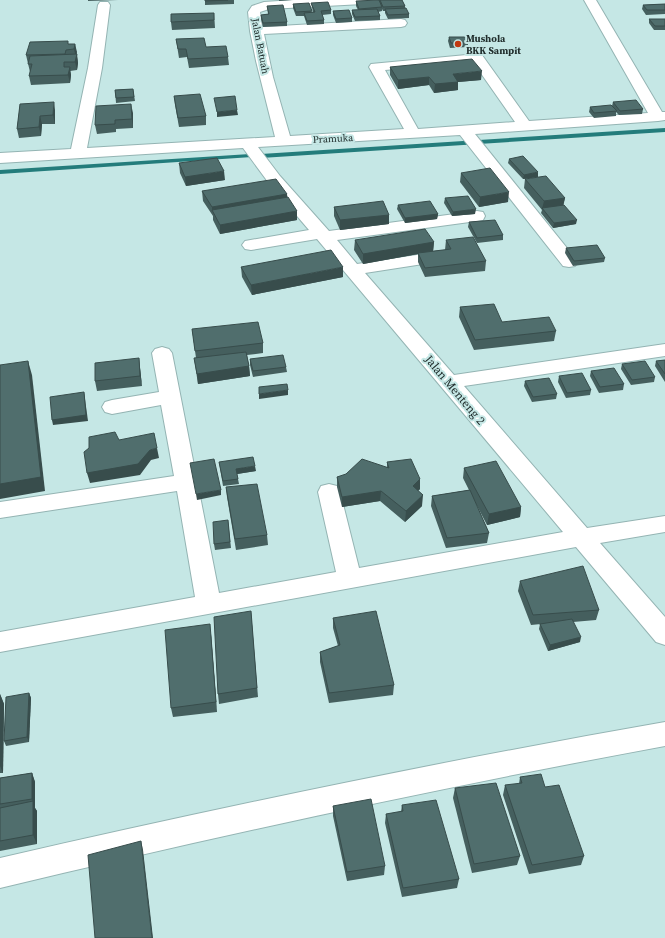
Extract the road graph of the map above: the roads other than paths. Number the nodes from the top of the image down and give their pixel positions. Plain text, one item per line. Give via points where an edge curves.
1 (363, 0) edge
2 (590, 0) edge
3 (104, 5) dead end
4 (401, 23) edge
5 (256, 31) junction
6 (662, 116) edge
7 (525, 126) junction
8 (414, 134) junction
9 (471, 139) junction
10 (284, 141) junction
11 (253, 151) junction
12 (78, 153) junction
13 (0, 158) edge
14 (477, 216) edge
15 (325, 244) junction
16 (251, 245) dead end
17 (430, 258) edge
18 (569, 262) edge
19 (353, 270) junction
20 (665, 350) edge
21 (162, 353) dead end
22 (449, 382) junction
23 (170, 397) junction
24 (112, 406) dead end
25 (186, 482) junction
26 (329, 492) dead end
27 (0, 510) edge
28 (665, 524) edge
29 (582, 537) junction
30 (350, 579) junction
31 (209, 605) junction
32 (665, 635) edge
33 (0, 642) edge
34 (665, 734) edge
35 (0, 873) edge

1 - 5 street, Jalan Batuah via 259,7 254,12
2 - 6 street
3 - 12 street via 95,68
4 - 5 street
5 - 10 street, Jalan Batuah
6 - 7 street, Pramuka
7 - 8 street via 477,58 376,67
7 - 9 street, Pramuka
8 - 9 street, Pramuka
8 - 10 street, Pramuka
9 - 18 street
10 - 11 street, Pramuka
11 - 12 street, Pramuka
11 - 15 street, Jalan Menteng 2
12 - 13 street, Pramuka
14 - 15 street
15 - 16 street
15 - 19 street, Jalan Menteng 2
17 - 19 street
19 - 22 street, Jalan Menteng 2
20 - 22 street
21 - 23 street
22 - 29 street, Jalan Menteng 2
23 - 24 street
23 - 25 street
25 - 27 street
25 - 31 street
26 - 30 street
28 - 29 street
29 - 30 street
29 - 32 street, Jalan Menteng 2
30 - 31 street
31 - 33 street
34 - 35 street via 366,791 209,824

